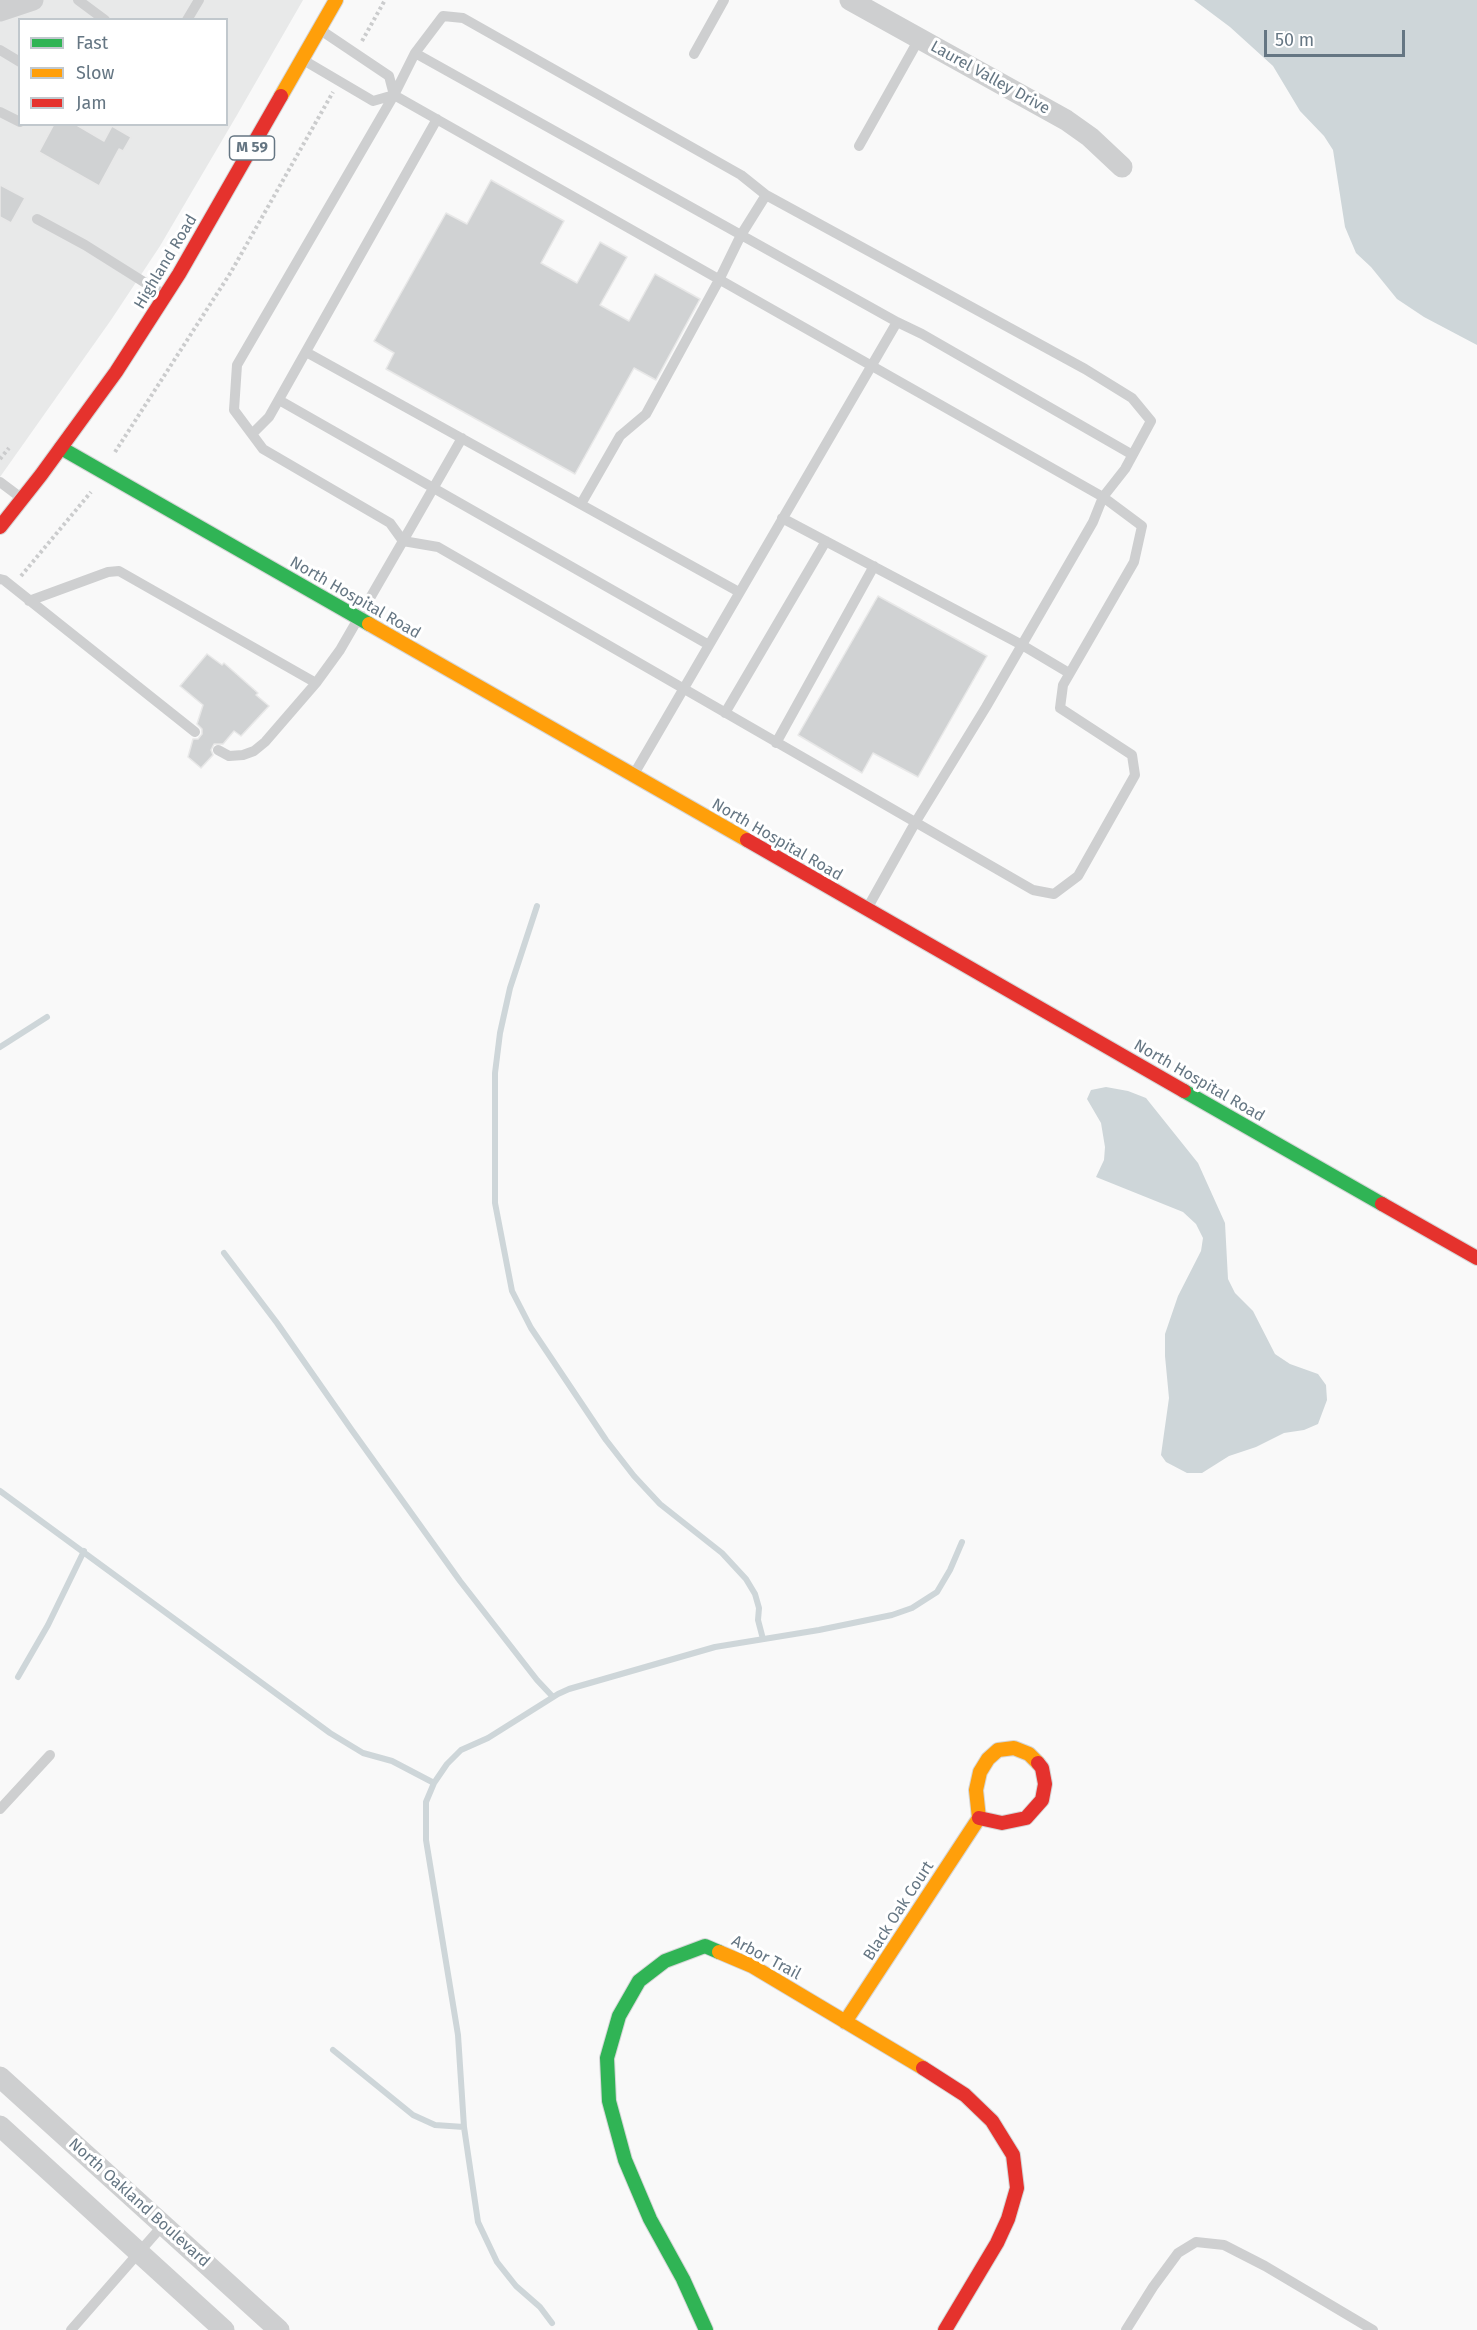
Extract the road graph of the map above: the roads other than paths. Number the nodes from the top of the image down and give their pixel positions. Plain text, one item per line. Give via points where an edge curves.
1 (33, 0) edge
2 (78, 0) edge
3 (199, 0) edge
4 (336, 0) edge
5 (724, 0) edge
6 (850, 0) edge
7 (0, 11) edge
8 (102, 18) edge
9 (188, 18) edge
10 (320, 30) junction
11 (919, 39) junction
12 (0, 50) edge
13 (414, 52) junction
14 (694, 54) dead end
15 (303, 59) junction
16 (18, 61) edge
17 (394, 95) junction
18 (0, 112) edge
19 (436, 119) junction
20 (18, 121) edge
21 (859, 146) dead end
22 (1122, 167) dead end
23 (766, 195) junction
24 (37, 219) dead end
25 (741, 235) junction
26 (719, 280) junction
27 (166, 296) junction
28 (897, 322) junction
29 (306, 352) junction
30 (870, 366) junction
31 (279, 400) junction
32 (252, 434) junction
33 (462, 438) junction
34 (61, 448) junction
35 (1131, 454) junction
36 (0, 482) edge
37 (433, 488) junction
38 (1103, 497) junction
39 (22, 499) junction
40 (581, 504) junction
41 (782, 518) junction
42 (0, 527) edge
43 (403, 541) junction
44 (826, 541) junction
45 (874, 566) junction
46 (0, 579) edge
47 (739, 592) junction
48 (29, 601) junction
49 (358, 619) junction
50 (709, 645) junction
51 (1022, 645) junction
52 (1069, 674) junction
53 (316, 683) junction
54 (683, 689) junction
55 (725, 713) junction
56 (195, 732) dead end
57 (776, 742) junction
58 (218, 750) dead end
59 (633, 776) junction
60 (915, 823) junction
61 (866, 910) junction
62 (1477, 1258) edge
63 (50, 1755) dead end
64 (0, 1809) edge
65 (980, 1818) junction
66 (845, 2022) junction
67 (0, 2077) edge
68 (0, 2126) edge
69 (163, 2225) junction
70 (138, 2252) junction
71 (71, 2330) edge
72 (224, 2330) edge
73 (279, 2330) edge
74 (706, 2330) edge
75 (945, 2330) edge
76 (1126, 2330) edge
77 (1372, 2330) edge

1 - 7 street
2 - 8 lane
3 - 9 lane
4 - 10 main road, Highland Road / M 59
5 - 14 lane
6 - 11 street, Laurel Valley Drive
10 - 15 main road, Highland Road / M 59
10 - 17 lane via 389,76
11 - 21 lane
11 - 22 street, Laurel Valley Drive via 1066,120 1090,136
12 - 16 lane
13 - 17 lane
13 - 23 lane via 444,16 463,18 741,175
13 - 25 lane
15 - 17 lane via 373,101
15 - 27 main road, Highland Road / M 59
17 - 19 lane
17 - 32 lane via 237,365 234,410
18 - 20 lane
19 - 26 lane
19 - 29 lane
23 - 25 lane
23 - 35 lane via 1132,398 1151,421
24 - 27 lane
25 - 26 lane
25 - 28 lane
26 - 30 lane
26 - 40 lane via 646,414 620,436
27 - 34 main road, Highland Road / M 59
28 - 30 lane
28 - 35 lane
29 - 31 lane
29 - 33 lane
30 - 38 lane
30 - 41 lane
31 - 32 lane
31 - 37 lane
32 - 43 lane via 263,449 390,523
33 - 37 lane
33 - 40 lane
34 - 39 main road, Highland Road / M 59
34 - 49 main road, North Hospital Road
35 - 38 lane via 1125,469
36 - 39 lane
37 - 43 lane
37 - 50 lane
38 - 51 lane via 1093,522
38 - 52 lane via 1142,526 1134,562
39 - 42 main road, Highland Road / M 59
40 - 47 lane
41 - 44 lane
41 - 47 lane
43 - 49 lane
43 - 54 lane via 438,547
44 - 45 lane
44 - 55 lane
45 - 51 lane
45 - 57 lane
46 - 48 lane
47 - 50 lane
48 - 53 lane via 119,571
48 - 56 lane
49 - 53 lane
49 - 59 main road, North Hospital Road
50 - 54 lane
51 - 52 lane
51 - 60 lane
52 - 60 lane via 1060,708 1132,755 1135,775 1078,876 1054,894 1033,890
53 - 58 lane via 254,751 229,756
54 - 55 lane
54 - 59 lane
55 - 57 lane
57 - 60 lane
59 - 61 main road, North Hospital Road
60 - 61 lane
61 - 62 main road, North Hospital Road
63 - 64 lane
65 - 65 main road via 1002,1823 1026,1818 1042,1800 1042,1768 1029,1755 1014,1748 998,1750 988,1759 976,1790
65 - 66 main road, Black Oak Court
66 - 74 main road, Arbor Trail via 752,1966 705,1946 665,1961 639,1981 619,2016 607,2058 609,2101 625,2160
66 - 75 main road, Arbor Trail via 965,2096 992,2121 1013,2155 1017,2188 1008,2220
67 - 69 street, North Oakland Boulevard
68 - 70 street
69 - 70 lane
69 - 73 street, North Oakland Boulevard
70 - 71 lane
70 - 72 street
76 - 77 lane via 1178,2253 1196,2242 1224,2245

